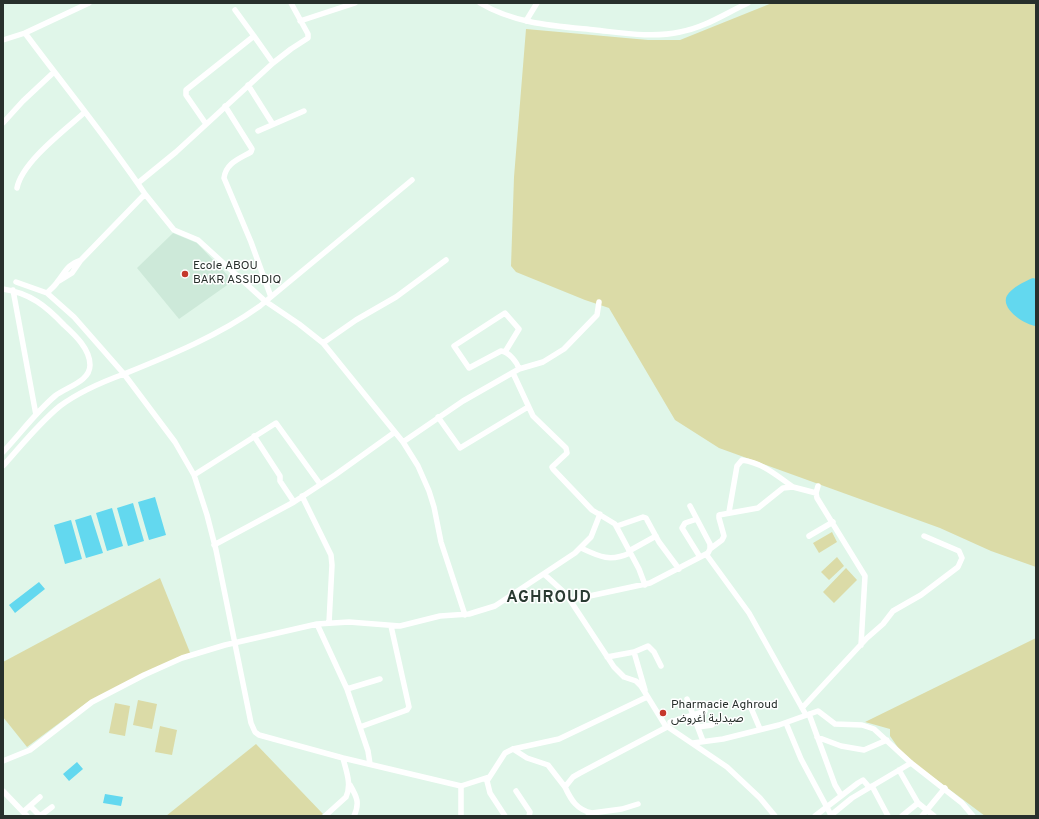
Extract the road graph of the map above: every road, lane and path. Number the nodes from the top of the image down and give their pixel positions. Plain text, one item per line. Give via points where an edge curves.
1 (89, 3) edge
2 (291, 3) edge
3 (354, 3) edge
4 (480, 3) edge
5 (537, 3) edge
6 (748, 3) edge
7 (235, 10) dead end
8 (300, 21) junction
9 (526, 21) junction
10 (25, 33) junction
11 (254, 36) junction
12 (3, 40) edge
13 (273, 64) junction
14 (54, 72) junction
15 (248, 85) junction
16 (225, 106) junction
17 (304, 111) dead end
18 (85, 112) junction
19 (3, 123) edge
20 (272, 123) junction
21 (206, 124) junction
22 (258, 131) dead end
23 (412, 180) dead end
24 (138, 183) junction
25 (17, 188) dead end
26 (145, 194) junction
27 (446, 260) dead end
28 (16, 282) dead end
29 (3, 289) edge
30 (13, 290) junction
31 (47, 293) junction
32 (271, 297) junction
33 (265, 301) junction
34 (599, 302) dead end
35 (323, 343) junction
36 (505, 352) junction
37 (520, 369) junction
38 (513, 373) junction
39 (124, 374) junction
40 (528, 408) junction
41 (36, 415) junction
42 (438, 417) junction
43 (396, 432) junction
44 (254, 436) junction
45 (403, 442) junction
46 (3, 452) edge
47 (3, 466) edge
48 (194, 475) junction
49 (320, 484) junction
50 (818, 486) dead end
51 (793, 487) junction
52 (816, 493) junction
53 (302, 496) junction
54 (294, 502) junction
55 (690, 506) dead end
56 (729, 512) junction
57 (600, 514) junction
58 (697, 519) junction
59 (833, 522) junction
60 (617, 526) junction
61 (656, 536) junction
62 (809, 536) dead end
63 (924, 536) dead end
64 (214, 545) junction
65 (581, 548) junction
66 (708, 551) junction
67 (629, 552) junction
68 (700, 557) junction
69 (679, 569) junction
70 (544, 574) junction
71 (645, 585) junction
72 (571, 600) junction
73 (465, 615) junction
74 (329, 623) junction
75 (317, 624) junction
76 (391, 626) junction
77 (236, 643) junction
78 (860, 645) junction
79 (634, 652) junction
80 (606, 657) junction
81 (661, 666) dead end
82 (380, 679) dead end
83 (347, 689) junction
84 (647, 694) junction
85 (687, 699) dead end
86 (748, 701) dead end
87 (802, 708) junction
88 (705, 711) dead end
89 (693, 714) junction
90 (807, 715) junction
91 (786, 723) junction
92 (669, 725) junction
93 (712, 725) dead end
94 (360, 727) junction
95 (698, 727) junction
96 (760, 729) junction
97 (817, 737) junction
98 (887, 740) junction
99 (703, 741) junction
100 (693, 743) junction
101 (514, 749) junction
102 (344, 758) junction
103 (3, 761) edge
104 (911, 763) junction
105 (370, 764) junction
106 (899, 770) junction
107 (489, 777) junction
108 (350, 785) junction
109 (461, 786) junction
110 (870, 786) junction
111 (565, 787) junction
112 (945, 788) junction
113 (3, 791) edge
114 (516, 791) dead end
115 (841, 795) junction
116 (40, 797) dead end
117 (918, 803) junction
118 (638, 804) dead end
119 (30, 806) junction
120 (827, 806) junction
121 (52, 807) dead end
122 (926, 810) junction
123 (25, 814) edge
124 (590, 814) edge
125 (830, 815) edge
126 (325, 816) edge
127 (354, 816) edge
128 (461, 816) edge
129 (505, 816) edge
130 (529, 816) edge
131 (775, 816) edge
132 (815, 816) edge
133 (888, 816) edge
134 (902, 816) edge
135 (922, 816) edge
136 (934, 816) edge
137 (973, 816) edge

1 - 10 street
2 - 8 street
3 - 8 street
4 - 9 street via 510,17
5 - 9 street
6 - 9 street via 696,28 663,35 617,33
7 - 11 street
8 - 13 street via 308,38
10 - 12 street
10 - 14 street
11 - 13 street
11 - 21 street via 185,92
13 - 15 street
14 - 18 street
14 - 19 street
15 - 16 street
15 - 20 street
16 - 21 street
16 - 32 street via 252,149 225,170 224,178
17 - 20 street
18 - 24 street via 120,155
18 - 25 street via 22,172
20 - 22 street
21 - 24 street
23 - 32 street
24 - 26 street
26 - 31 street via 81,260 66,269
26 - 33 street via 174,230 198,240
27 - 35 street via 396,297
28 - 31 street
29 - 30 street
30 - 41 street
30 - 41 street via 46,305 88,352 90,365 86,376 56,396
31 - 39 street via 74,316
32 - 33 street
33 - 35 street
33 - 39 street via 239,322 200,342
34 - 37 street via 597,315 571,344 543,362
35 - 43 street
36 - 36 street via 501,351 469,368 454,346 505,313 519,328
36 - 37 street via 518,363
37 - 38 street
38 - 40 street
38 - 42 street
39 - 47 street via 61,405
39 - 48 street via 175,442
40 - 42 street via 460,448
40 - 57 street via 539,423 566,448 567,453 552,466 553,469 592,510
41 - 46 street
42 - 45 street
43 - 45 street
43 - 49 street
44 - 48 street
44 - 49 street via 273,424 278,424
44 - 54 street
45 - 73 street via 418,466 429,491 441,542
48 - 64 street
49 - 53 street
50 - 52 street
51 - 52 street
51 - 56 street via 778,490 758,508
51 - 56 street via 765,466 742,460 737,466
52 - 59 street
53 - 54 street
53 - 74 street via 330,555 332,565
54 - 64 street
55 - 58 street
56 - 66 street via 719,516 724,536 722,540
57 - 60 street
57 - 65 street via 591,537
58 - 66 street via 710,544
58 - 68 street via 685,523 682,528
59 - 62 street
59 - 78 street via 865,576
60 - 61 street via 643,517
60 - 67 street
61 - 67 street
61 - 69 street
63 - 78 street via 959,551 962,558 960,566 921,595 893,611
64 - 77 street
65 - 67 street via 611,559
65 - 70 street
66 - 68 street
66 - 87 street via 745,608
67 - 71 street
68 - 69 street
69 - 71 street
70 - 72 street
70 - 73 street via 495,606
71 - 72 street
72 - 80 street
73 - 76 street via 440,616
74 - 75 street
74 - 76 street
75 - 77 street
75 - 83 street
76 - 94 street via 409,707 407,710
77 - 102 street via 251,723 255,732
77 - 103 street via 182,658 117,688 87,705 30,750
78 - 87 street
79 - 80 street
79 - 81 street via 648,646
79 - 84 street
80 - 84 street via 621,675 638,682
82 - 83 street
83 - 94 street
84 - 92 street via 659,718
84 - 101 street via 552,741
85 - 89 street
86 - 96 street
87 - 90 street
88 - 89 street
89 - 92 street
89 - 95 street
90 - 91 street
90 - 97 street
90 - 98 street via 820,712 828,721 835,724 862,725 874,729
91 - 96 street
91 - 120 street via 804,764
92 - 100 street
92 - 111 street via 580,773
93 - 95 street
94 - 105 street
95 - 99 street
96 - 99 street via 723,739
97 - 98 street via 859,750 872,748
97 - 115 street
98 - 104 street
99 - 100 street
100 - 131 street via 739,777
101 - 107 street via 505,753
101 - 111 street via 527,758 548,765
102 - 105 street
102 - 108 street
104 - 106 street
104 - 112 street
105 - 109 street
106 - 110 street
106 - 117 street
107 - 109 street
107 - 129 street via 487,787
108 - 126 street via 346,797
108 - 127 street via 358,802
109 - 128 street
110 - 115 street via 862,781
110 - 125 street
110 - 133 street
111 - 124 street via 574,804
112 - 122 street
112 - 137 street
113 - 123 street
114 - 130 street via 530,812
115 - 120 street
116 - 119 street
117 - 122 street
117 - 134 street
118 - 124 street
119 - 121 street via 40,816
119 - 123 street
120 - 125 street
120 - 132 street
122 - 135 street
122 - 136 street

